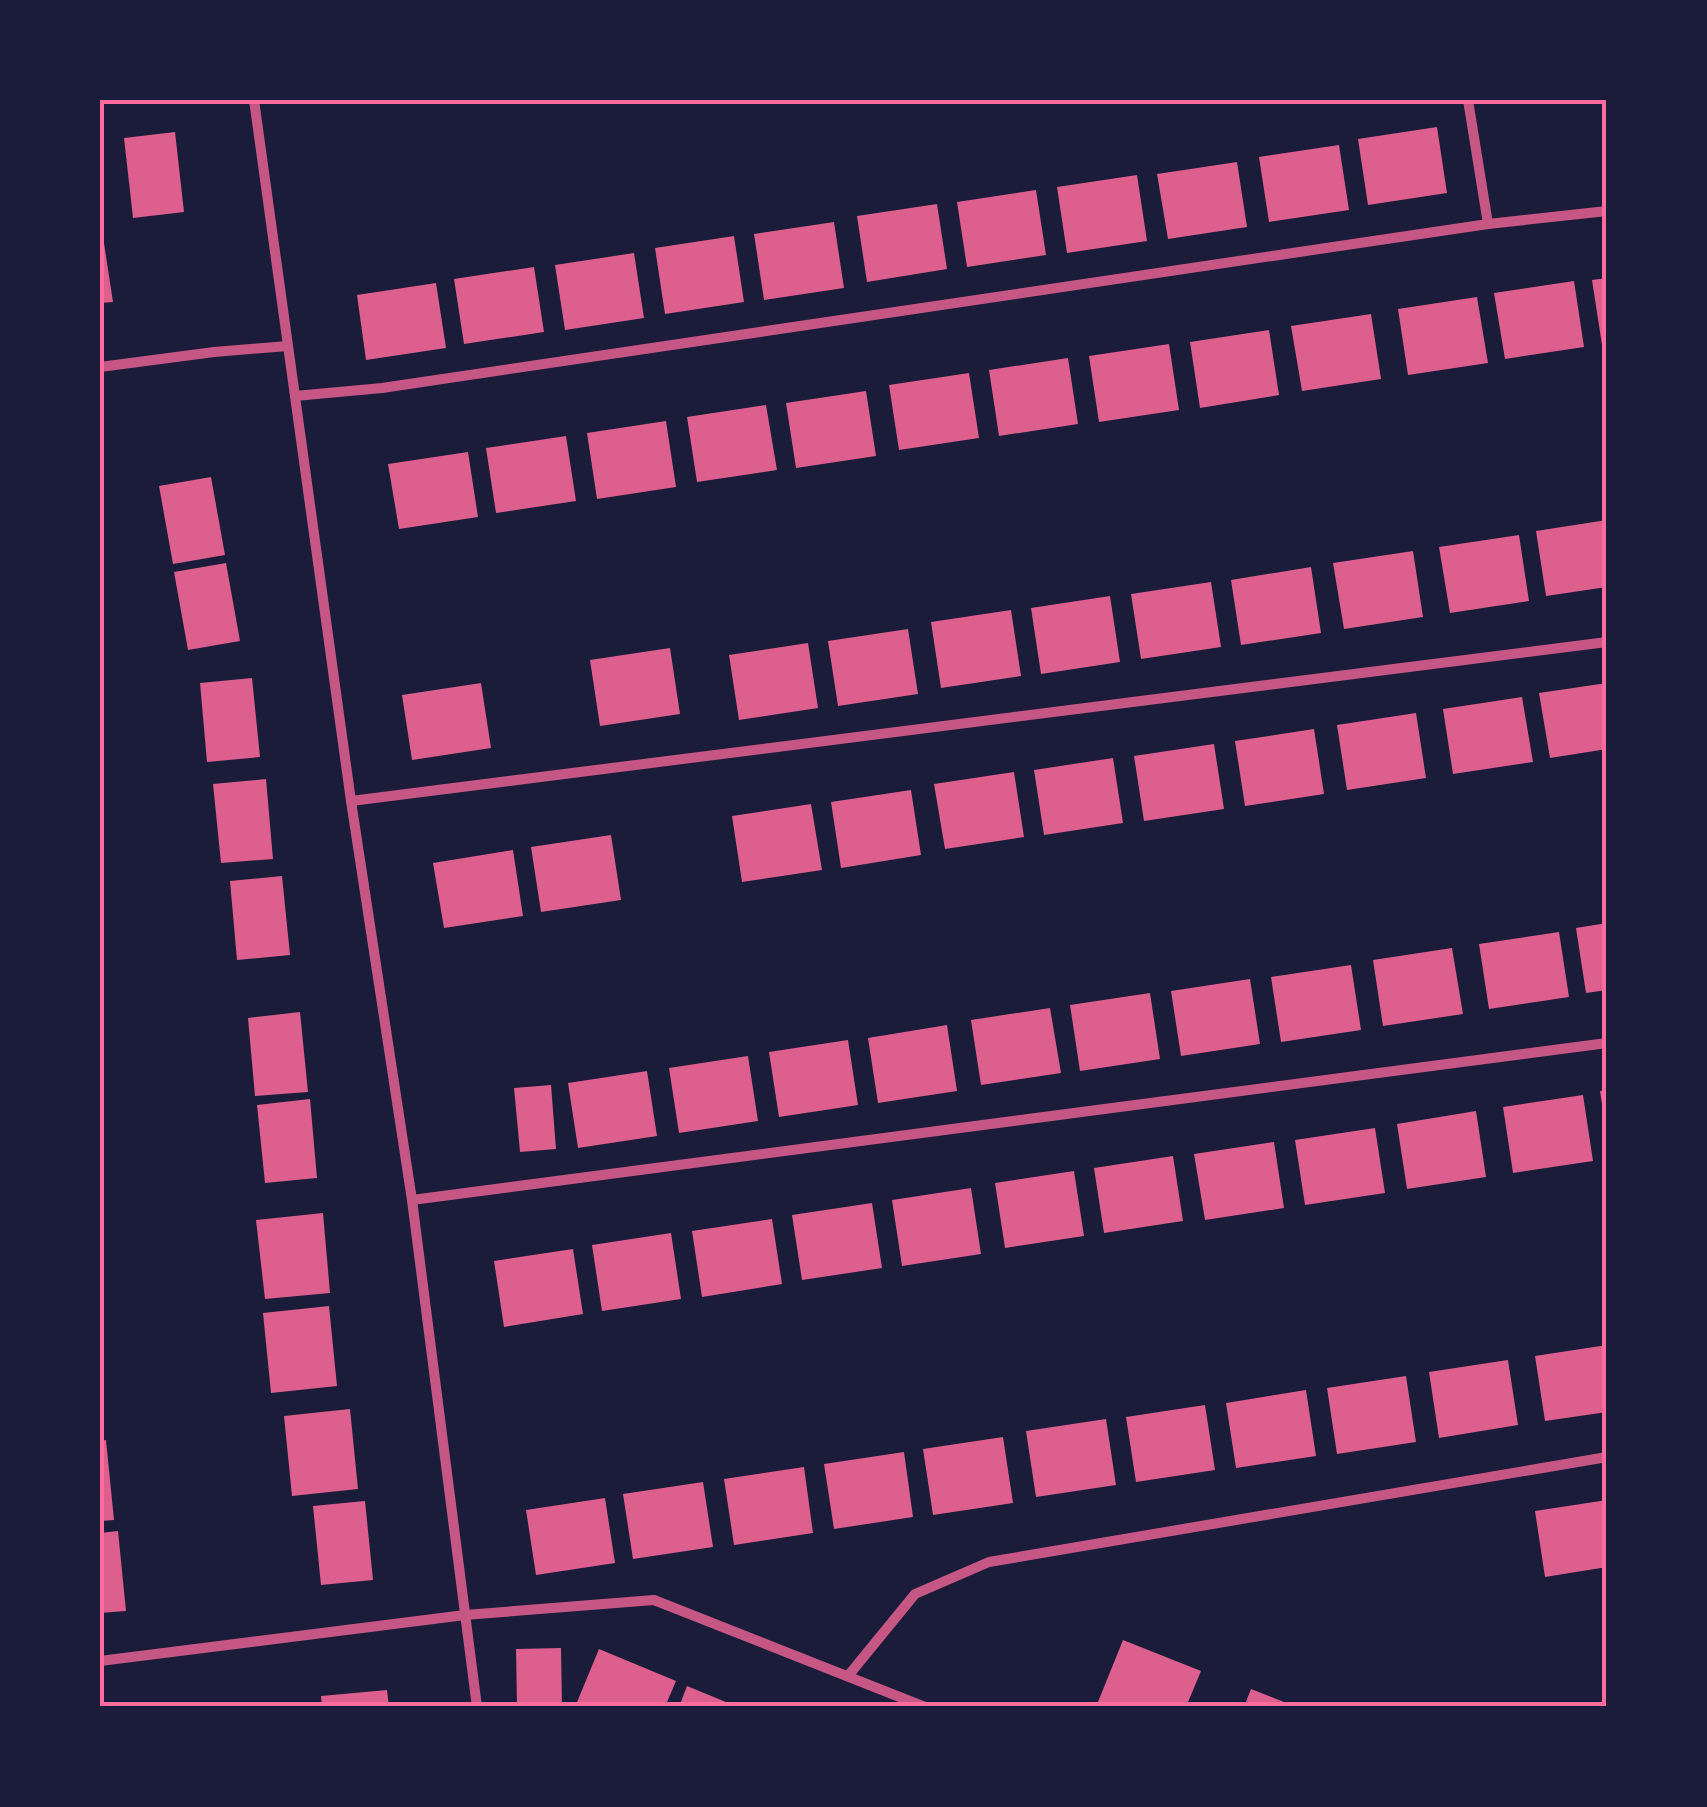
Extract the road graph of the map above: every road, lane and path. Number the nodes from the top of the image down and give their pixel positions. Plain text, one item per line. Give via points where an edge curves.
1 (254, 100) edge
2 (1468, 100) edge
3 (1607, 212) edge
4 (1488, 224) junction
5 (288, 346) junction
6 (100, 368) edge
7 (296, 396) junction
8 (1607, 642) edge
9 (352, 801) junction
10 (1607, 1042) edge
11 (412, 1200) junction
12 (1607, 1457) edge
13 (465, 1616) junction
14 (100, 1661) edge
15 (848, 1676) junction
16 (477, 1707) edge
17 (925, 1707) edge

1 - 5 street
2 - 4 street
3 - 4 street
4 - 7 street
5 - 6 street
5 - 7 street
7 - 9 street
8 - 9 street
9 - 11 street
10 - 11 street
11 - 13 street
12 - 15 street via 989,1562 915,1594
13 - 14 street
13 - 15 street via 654,1600
13 - 16 street
15 - 17 street

